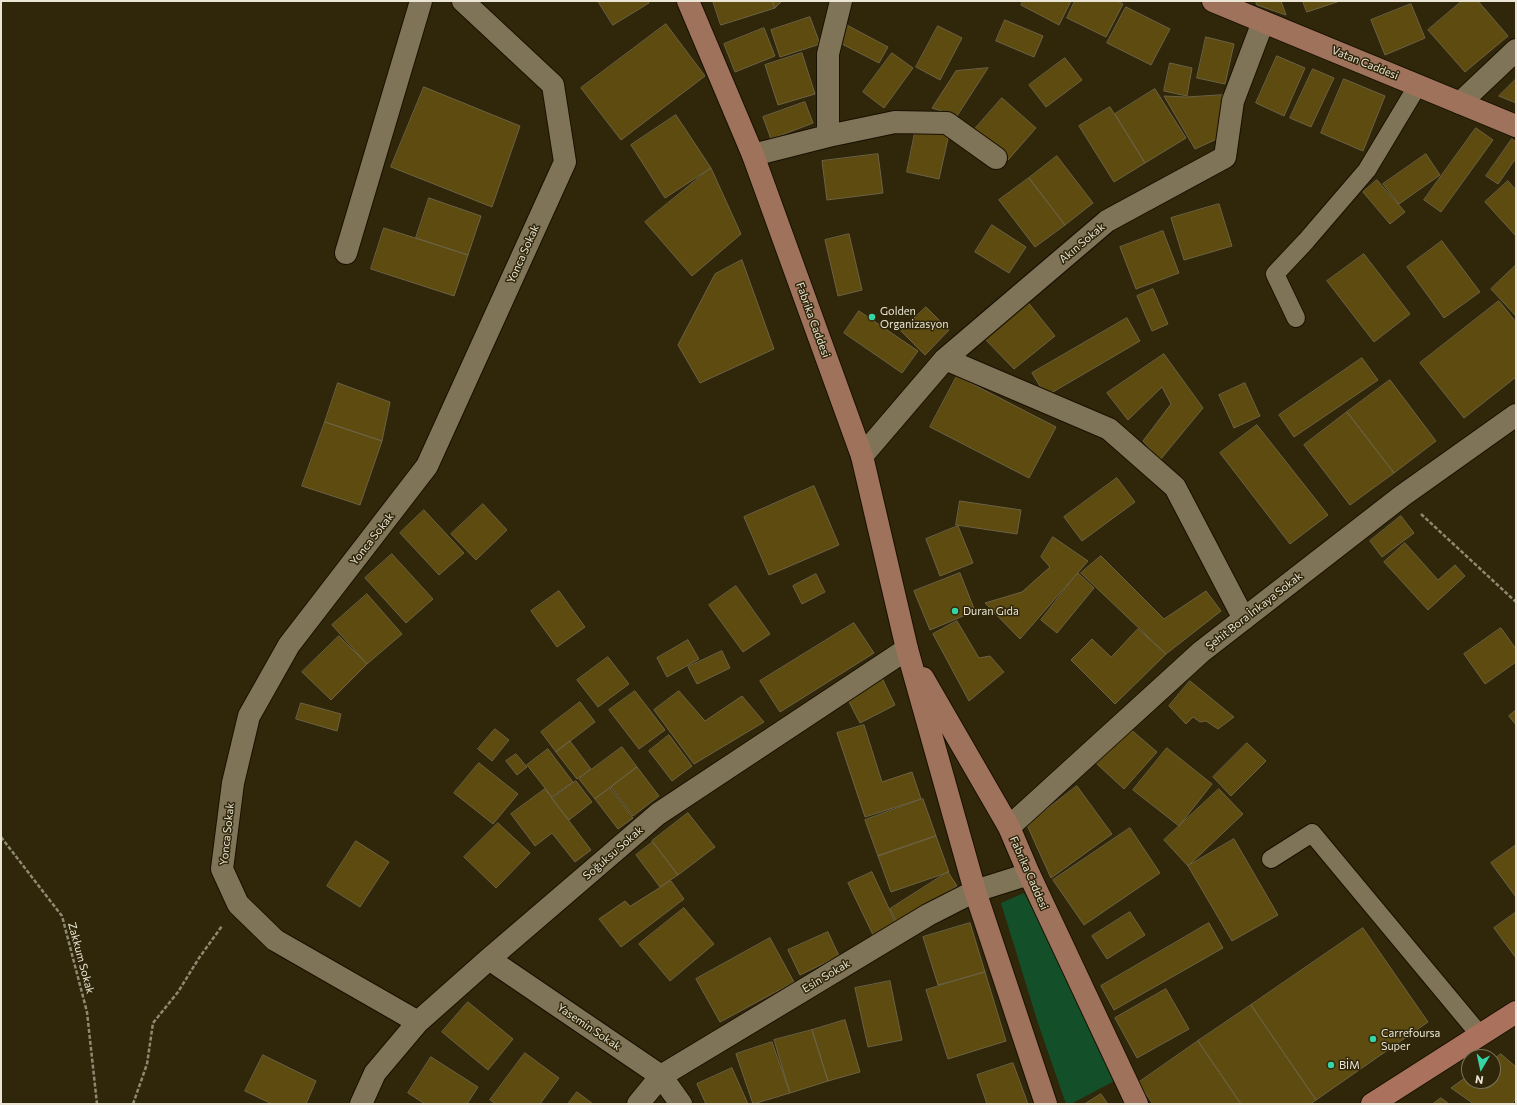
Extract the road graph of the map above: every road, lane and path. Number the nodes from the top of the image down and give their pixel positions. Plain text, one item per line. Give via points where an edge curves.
1 (421, 1) edge
2 (463, 1) edge
3 (688, 1) edge
4 (841, 1) edge
5 (1213, 1) edge
6 (1263, 22) junction
7 (1516, 50) edge
8 (1418, 85) junction
9 (1460, 103) junction
10 (1516, 126) edge
11 (828, 136) junction
12 (753, 155) junction
13 (996, 158) dead end
14 (346, 253) dead end
15 (1296, 318) dead end
16 (945, 360) junction
17 (1516, 415) edge
18 (862, 456) junction
19 (1402, 496) junction
20 (1516, 602) edge
21 (1244, 619) junction
22 (907, 649) junction
23 (1009, 827) junction
24 (1, 837) edge
25 (1271, 859) dead end
26 (1029, 874) junction
27 (975, 891) junction
28 (238, 904) junction
29 (489, 959) junction
30 (1516, 1012) edge
31 (418, 1022) junction
32 (1480, 1035) junction
33 (661, 1076) junction
34 (97, 1104) edge
35 (133, 1104) edge
36 (361, 1104) edge
37 (638, 1104) edge
38 (681, 1104) edge
39 (1046, 1104) edge
40 (1137, 1104) edge
41 (1372, 1104) edge

1 - 14 street
2 - 28 street, Yonca Sokak via 553,85 565,162 427,466 289,645 250,716 233,783 222,869
3 - 12 main road, Fabrika Caddesi
4 - 11 street via 828,54
5 - 6 main road, Vatan Caddesi
6 - 8 main road, Vatan Caddesi
6 - 16 street, Akın Sokak via 1233,101 1224,156 1108,221
7 - 9 street
8 - 9 main road, Vatan Caddesi
8 - 15 lane via 1368,170 1274,274
9 - 10 main road, Vatan Caddesi
11 - 12 street
11 - 13 street via 895,122 947,123
12 - 18 main road, Fabrika Caddesi
16 - 18 street, Akın Sokak
16 - 21 street via 1109,429 1175,487
17 - 19 street, Şehit Bora İnkaya Sokak
18 - 22 main road, Fabrika Caddesi
19 - 20 path
19 - 21 street, Şehit Bora İnkaya Sokak
21 - 23 street, Şehit Bora İnkaya Sokak via 1201,652
22 - 23 main road, Fabrika Caddesi
22 - 27 main road, Fabrika Caddesi
22 - 29 street, Soğuksu Sokak via 658,814
23 - 26 main road, Fabrika Caddesi
24 - 34 path, Zakkum Sokak via 62,916 87,1012
25 - 32 lane via 1312,833
26 - 27 street, Esin Sokak
26 - 40 main road, Fabrika Caddesi
27 - 33 street, Esin Sokak via 928,915
27 - 39 main road, Fabrika Caddesi
28 - 31 street, Yonca Sokak via 275,940
28 - 35 path via 178,992 153,1023 147,1064
29 - 31 street, Soğuksu Sokak
29 - 33 street, Yasemin Sokak
30 - 32 highway
31 - 36 street, Soğuksu Sokak via 375,1073
32 - 41 highway
33 - 37 street, Esin Sokak
33 - 38 street, Yasemin Sokak

